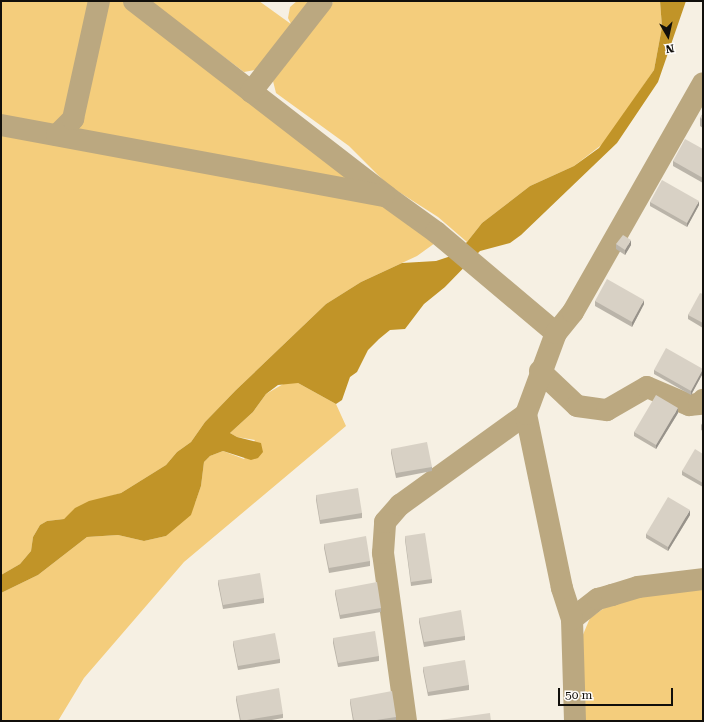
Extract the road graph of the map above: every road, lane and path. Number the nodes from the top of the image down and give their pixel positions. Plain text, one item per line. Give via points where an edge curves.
1 (99, 1) edge
2 (134, 1) edge
3 (322, 1) edge
4 (703, 84) edge
5 (251, 92) junction
6 (1, 125) edge
7 (58, 135) junction
8 (386, 196) junction
9 (556, 333) junction
10 (540, 371) junction
11 (703, 400) edge
12 (526, 414) junction
13 (703, 579) edge
14 (572, 619) junction
15 (406, 721) edge
16 (575, 721) edge

1 - 7 street via 73,119
2 - 5 street
3 - 5 street
4 - 9 street via 573,312
5 - 8 street
6 - 7 street
7 - 8 street
8 - 9 street via 489,274
9 - 10 street
10 - 11 street via 577,406 607,410 647,387 689,405 699,404
10 - 12 street
12 - 14 street via 562,588
12 - 15 street via 400,505 385,522 383,553
13 - 14 street via 638,587 598,600
14 - 16 street

